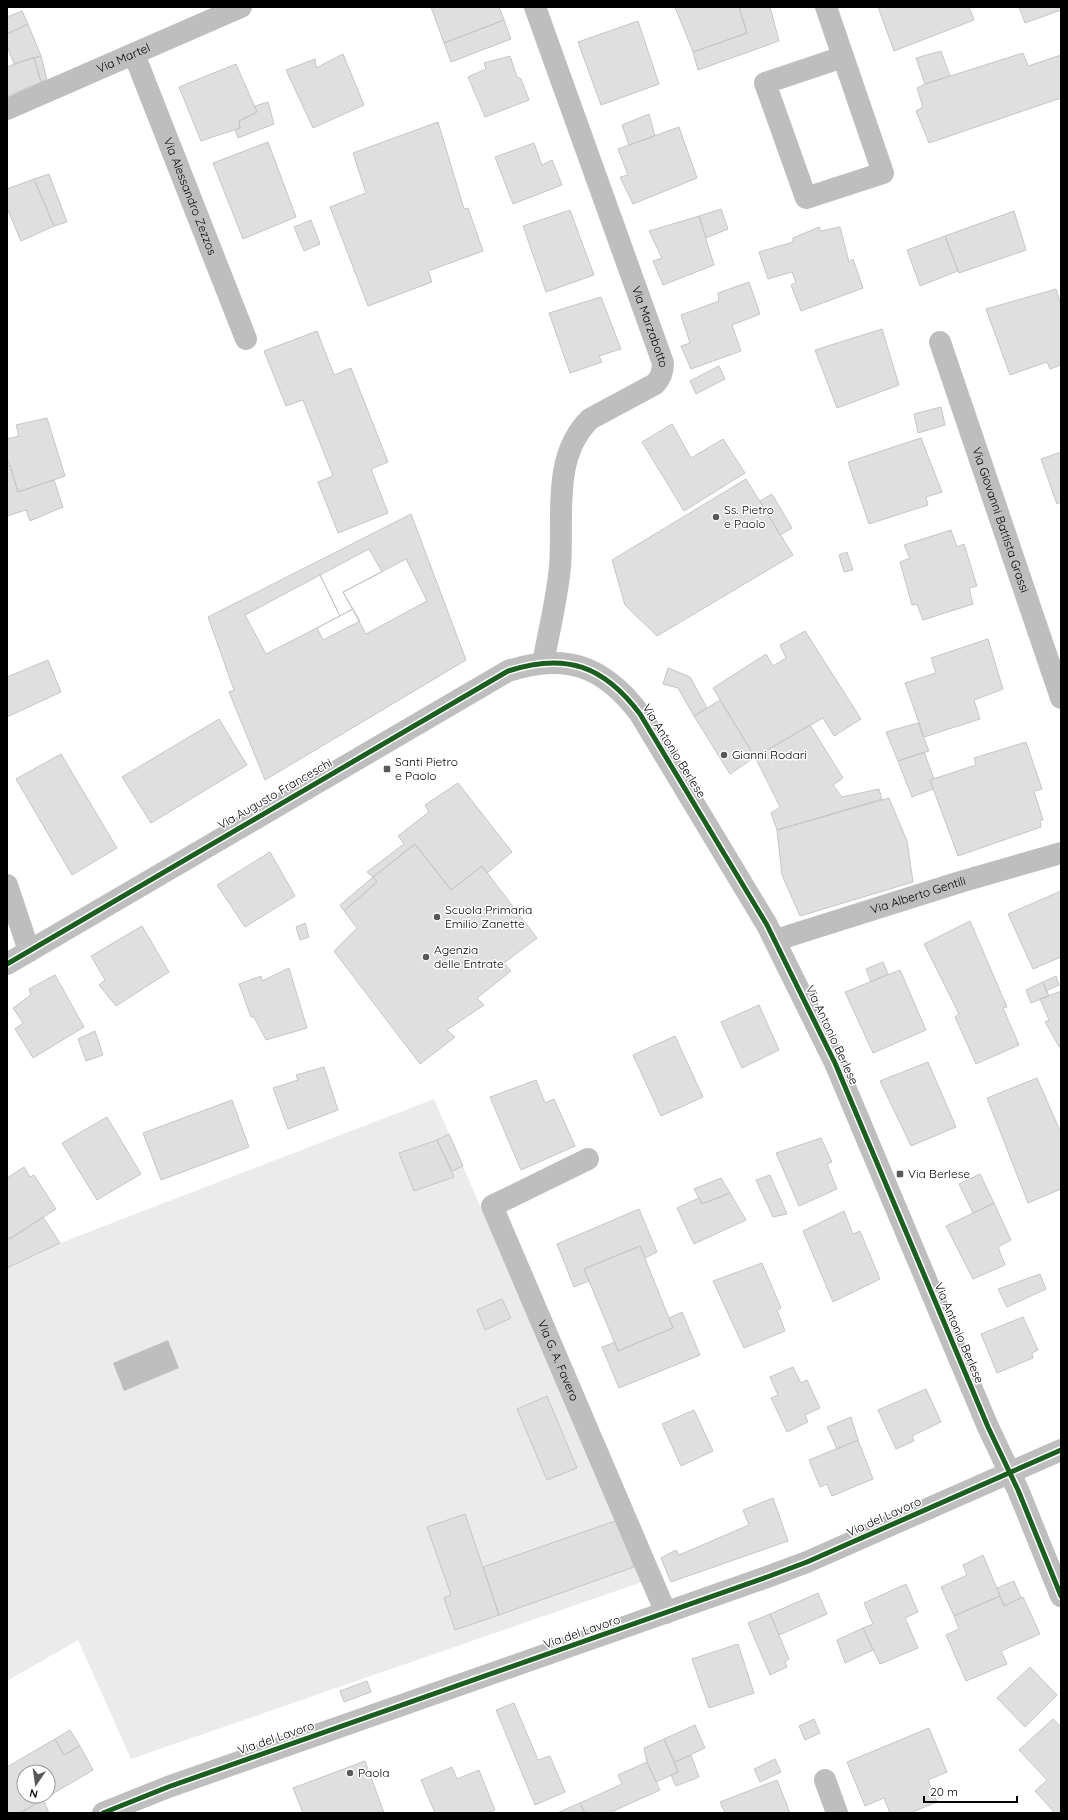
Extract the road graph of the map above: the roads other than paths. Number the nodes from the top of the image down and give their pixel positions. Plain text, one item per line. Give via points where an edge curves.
1 (241, 7) edge
2 (535, 7) edge
3 (826, 7) edge
4 (134, 54) junction
5 (843, 57) junction
6 (7, 109) edge
7 (246, 339) dead end
8 (940, 342) dead end
9 (552, 663) junction
10 (1061, 698) edge
11 (1061, 853) edge
12 (7, 885) edge
13 (776, 940) junction
14 (29, 951) junction
15 (7, 964) edge
16 (588, 1159) dead end
17 (1061, 1450) edge
18 (1009, 1472) junction
19 (1061, 1596) edge
20 (666, 1613) junction
21 (825, 1780) dead end
22 (103, 1813) edge
23 (837, 1813) edge

1 - 4 street, Via Martel
2 - 9 street, Via Marzabotto via 663,363 663,371 655,384 590,419 579,431 571,447 561,501 561,550
3 - 5 street
4 - 6 street, Via Martel
4 - 7 street, Via Alessandro Zezzos
5 - 5 street via 765,83 806,198 883,173
8 - 10 street, Via Giovanni Battista Grassi
9 - 13 street, Via Antonio Berlese via 582,668 598,674 626,695 648,727
9 - 14 street, Via Augusto Franceschi via 526,665 492,678
11 - 13 street, Via Alberto Gentili
12 - 14 street
13 - 18 street, Via Antonio Berlese via 835,1063
14 - 15 street, Via Augusto Franceschi
16 - 20 street, Via G. A. Favero via 492,1206
17 - 18 street, Via del Lavoro
18 - 19 street, Via Antonio Berlese
18 - 20 street, Via del Lavoro via 807,1562
20 - 22 street, Via del Lavoro via 168,1787
21 - 23 street

